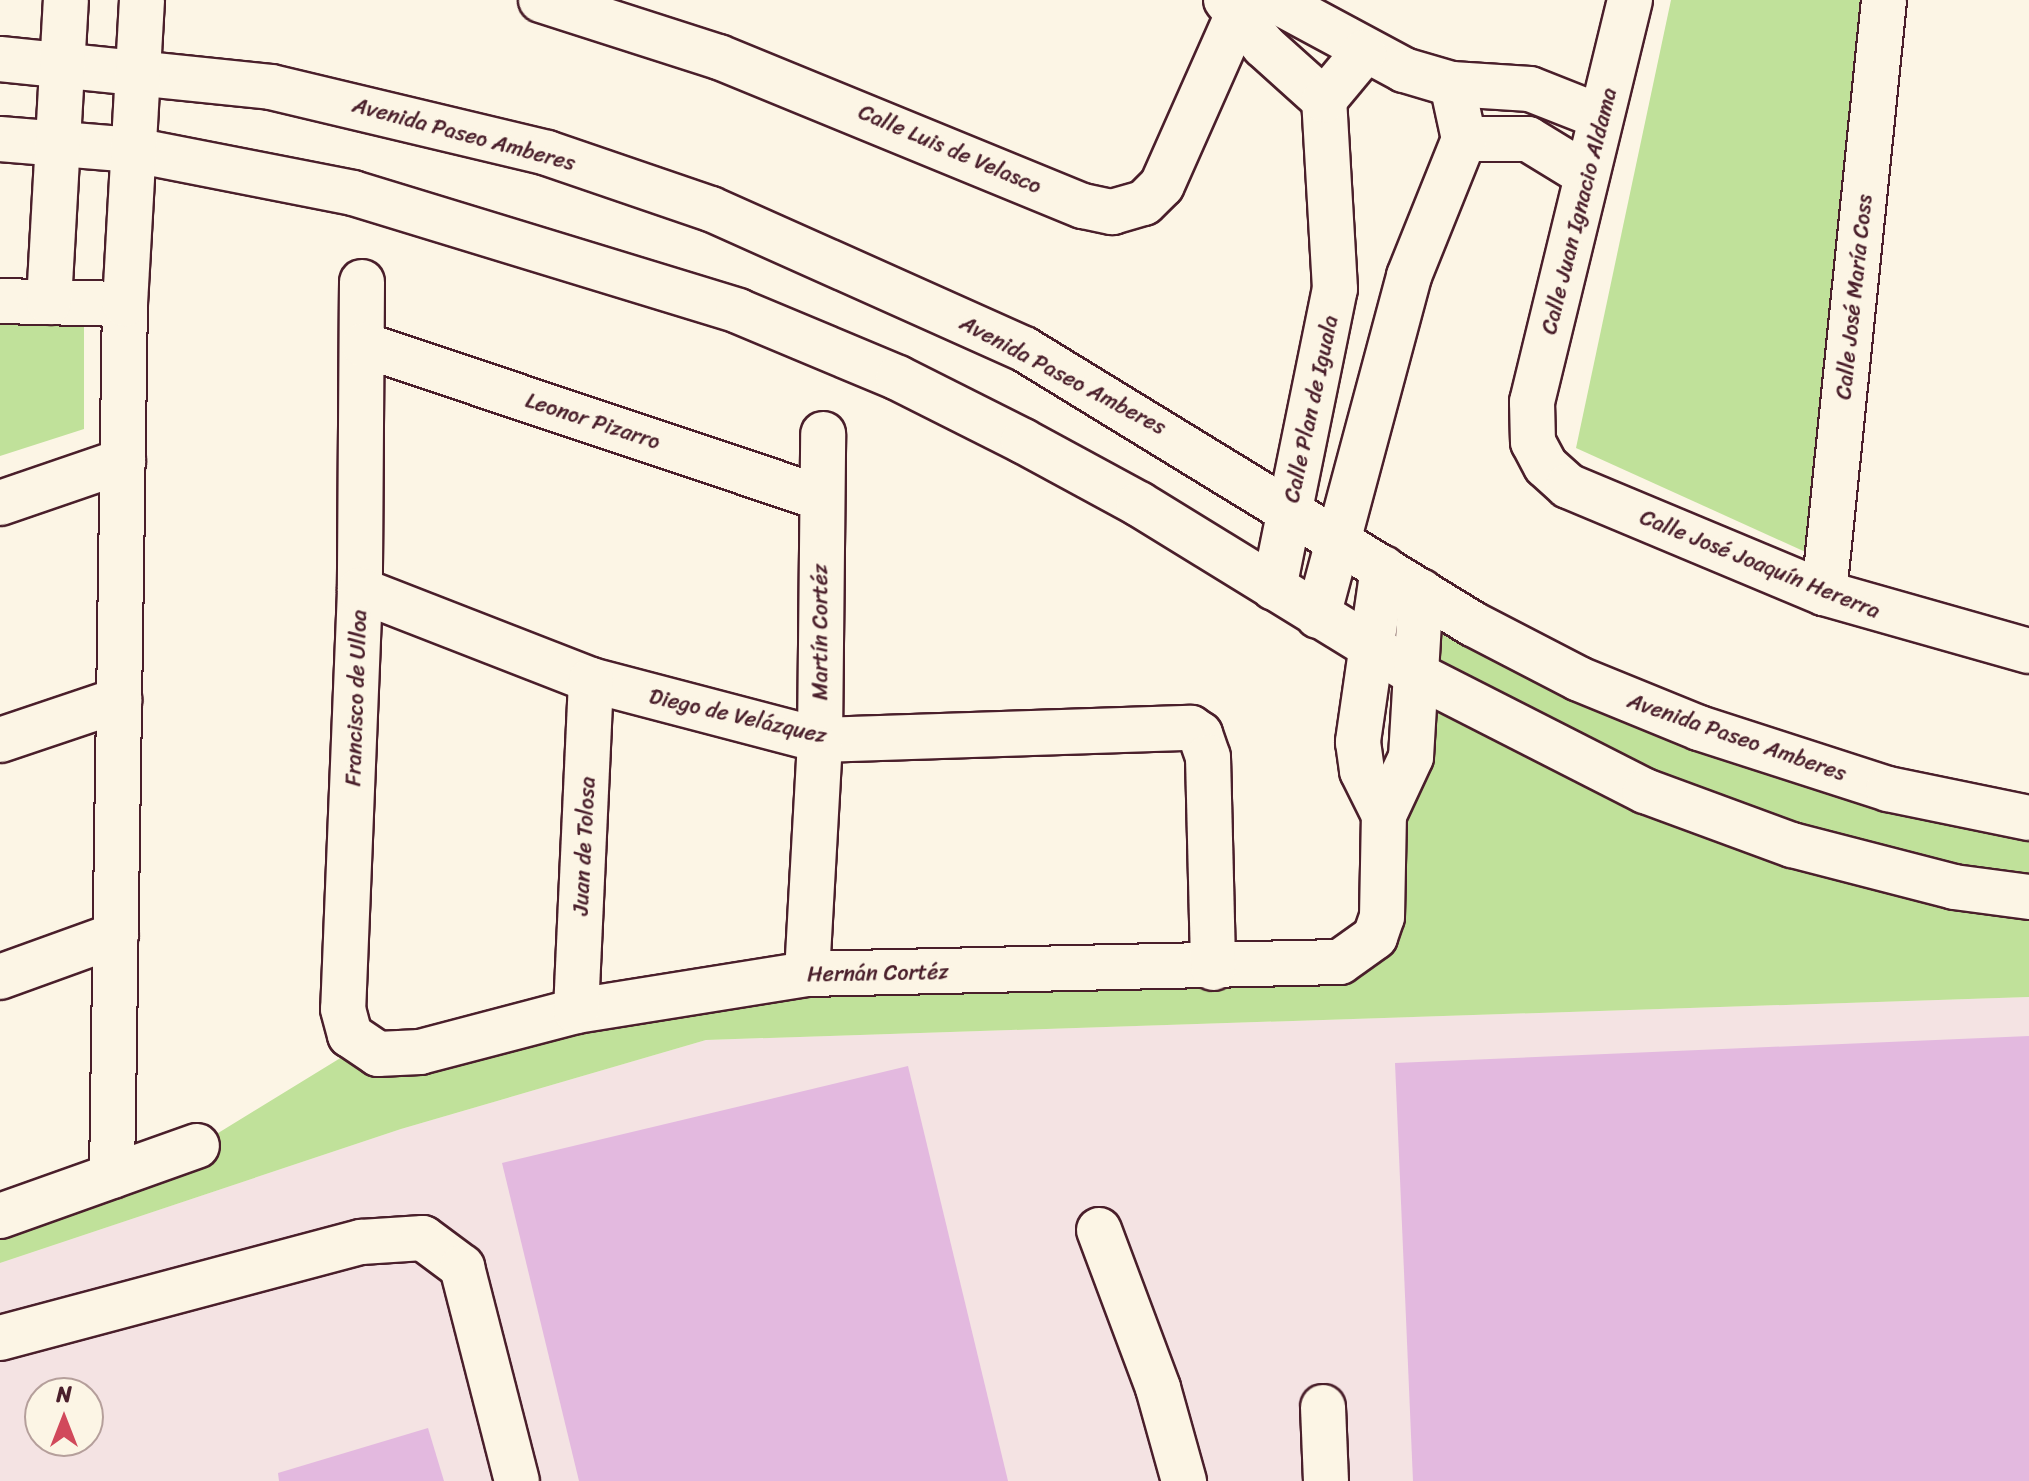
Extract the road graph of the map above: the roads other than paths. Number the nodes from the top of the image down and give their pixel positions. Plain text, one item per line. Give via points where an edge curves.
1 (66, 0) edge
2 (142, 0) edge
3 (541, 0) edge
4 (1630, 0) edge
5 (1884, 0) edge
6 (1244, 4) edge
7 (1364, 52) junction
8 (0, 59) edge
9 (63, 63) junction
10 (138, 70) junction
11 (1452, 84) junction
12 (1324, 100) junction
13 (1601, 117) junction
14 (0, 139) edge
15 (1464, 139) junction
16 (59, 142) junction
17 (134, 150) junction
18 (1587, 175) junction
19 (362, 282) dead end
20 (0, 301) edge
21 (49, 302) junction
22 (125, 304) junction
23 (364, 345) junction
24 (1530, 423) joint
25 (823, 434) dead end
26 (123, 461) junction
27 (821, 498) junction
28 (0, 503) edge
29 (1290, 511) junction
30 (1338, 541) junction
31 (1383, 568) junction
32 (1274, 588) junction
33 (360, 590) junction
34 (1421, 591) junction
35 (1824, 593) junction
36 (1318, 616) junction
37 (1371, 649) junction
38 (2029, 651) edge
39 (1417, 675) junction
40 (591, 680) junction
41 (119, 700) junction
42 (0, 740) edge
43 (820, 740) junction
44 (1384, 815) junction
45 (2029, 818) edge
46 (2029, 897) edge
47 (116, 935) junction
48 (1213, 968) junction
49 (807, 974) junction
50 (0, 977) edge
51 (576, 1011) junction
52 (360, 1046) joint
53 (197, 1146) dead end
54 (112, 1176) junction
55 (0, 1216) edge
56 (1099, 1230) dead end
57 (0, 1338) edge
58 (1323, 1407) dead end
59 (517, 1481) edge
60 (1184, 1481) edge
61 (1326, 1481) edge

1 - 9 street
2 - 10 street
3 - 6 street, Calle Luis de Velasco via 719,57 1083,206 1112,212 1144,203 1162,185
4 - 13 street, Calle Juan Ignacio Aldama
5 - 35 street, Calle José María Coss
6 - 7 street
6 - 12 street
7 - 11 street
7 - 12 street
8 - 9 street, Avenida Paseo Amberes
9 - 10 street, Avenida Paseo Amberes
9 - 16 street
10 - 17 street
10 - 29 street, Avenida Paseo Amberes via 271,87 403,115 547,153 711,209 1024,349
11 - 13 street via 1530,89
11 - 15 street
12 - 29 street, Calle Plan de Iguala via 1335,289
13 - 18 street, Calle Juan Ignacio Aldama
14 - 16 street
15 - 18 street via 1528,139
15 - 30 street via 1409,276
16 - 17 street
16 - 21 street
17 - 22 street
17 - 32 street via 353,193 738,311 898,378 1023,441
18 - 24 street, Calle Juan Ignacio Aldama
19 - 23 street, Francisco de Ulloa
20 - 21 street
21 - 22 street
22 - 26 street
23 - 27 street, Leonor Pizarro
23 - 33 street, Francisco de Ulloa
24 - 35 street, Calle José Joaquín Hererra via 1546,466 1568,486
25 - 27 street, Martín Cortéz
26 - 28 street
26 - 41 street
27 - 43 street, Martín Cortéz
29 - 30 street, Avenida Paseo Amberes
29 - 32 street, Calle Plan de Iguala
30 - 31 street, Avenida Paseo Amberes
30 - 36 street
31 - 34 street, Avenida Paseo Amberes
31 - 37 street
32 - 36 street
33 - 40 street, Diego de Velázquez
33 - 52 street, Francisco de Ulloa via 343,1009 350,1035
34 - 39 street
34 - 45 street, Avenida Paseo Amberes via 1579,679 1699,728 1888,789
35 - 38 street, Calle José Joaquín Hererra
36 - 37 street
37 - 39 street
37 - 44 street via 1359,760
39 - 44 street via 1411,757
39 - 46 street via 1645,791 1792,845 1954,887
40 - 43 street, Diego de Velázquez
40 - 51 street, Juan de Tolosa
41 - 42 street
41 - 47 street
43 - 48 street, Diego de Velázquez via 1181,726 1200,734 1208,757
43 - 49 street, Martín Cortéz
44 - 48 street, Hernán Cortéz via 1382,917 1375,937 1340,962
47 - 50 street
47 - 54 street
48 - 49 street, Hernán Cortéz
49 - 51 street, Hernán Cortéz
51 - 52 street, Hernán Cortéz via 399,1055
53 - 54 street
54 - 55 street
56 - 60 street via 1158,1388
57 - 59 street via 361,1242 423,1238 462,1267
58 - 61 street

